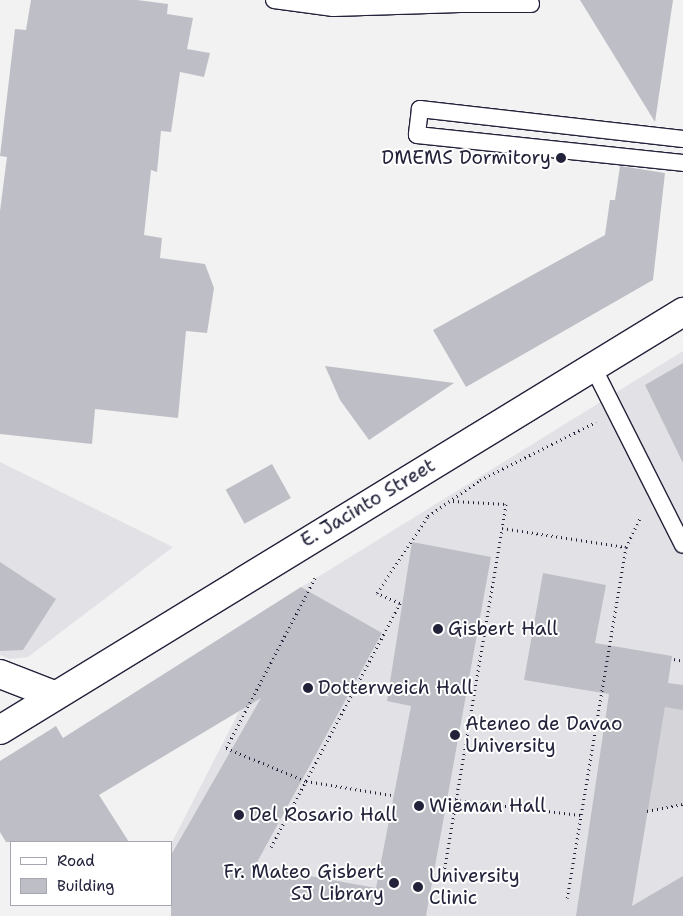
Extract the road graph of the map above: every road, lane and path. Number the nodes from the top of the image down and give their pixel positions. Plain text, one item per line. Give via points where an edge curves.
1 (274, 0) edge
2 (461, 2) edge
3 (314, 3) edge
4 (531, 4) dead end
5 (683, 139) edge
6 (683, 163) edge
7 (683, 312) edge
8 (593, 367) junction
9 (616, 412) junction
10 (452, 500) junction
11 (502, 528) junction
12 (683, 545) edge
13 (315, 578) dead end
14 (674, 659) dead end
15 (683, 660) edge
16 (0, 674) edge
17 (54, 694) junction
18 (0, 730) edge
19 (306, 781) junction
20 (391, 795) dead end
21 (455, 800) junction
22 (683, 804) edge
23 (647, 811) dead end
24 (580, 815) junction
25 (272, 847) dead end
26 (443, 878) dead end
27 (567, 898) dead end

1 - 3 lane
2 - 3 lane
2 - 4 lane
5 - 6 lane via 420,109 417,135
7 - 8 street, E. Jacinto Street
8 - 9 lane
8 - 17 street, E. Jacinto Street
9 - 10 path via 480,480
9 - 12 lane
10 - 11 path via 506,504
10 - 19 path via 428,516 377,593 400,603
11 - 21 path
11 - 24 path via 626,547
13 - 19 path via 226,748
14 - 15 path
16 - 17 street
17 - 18 street, E. Jacinto Street
19 - 20 path
19 - 25 path
21 - 24 path
21 - 26 path
22 - 23 path
24 - 27 path

